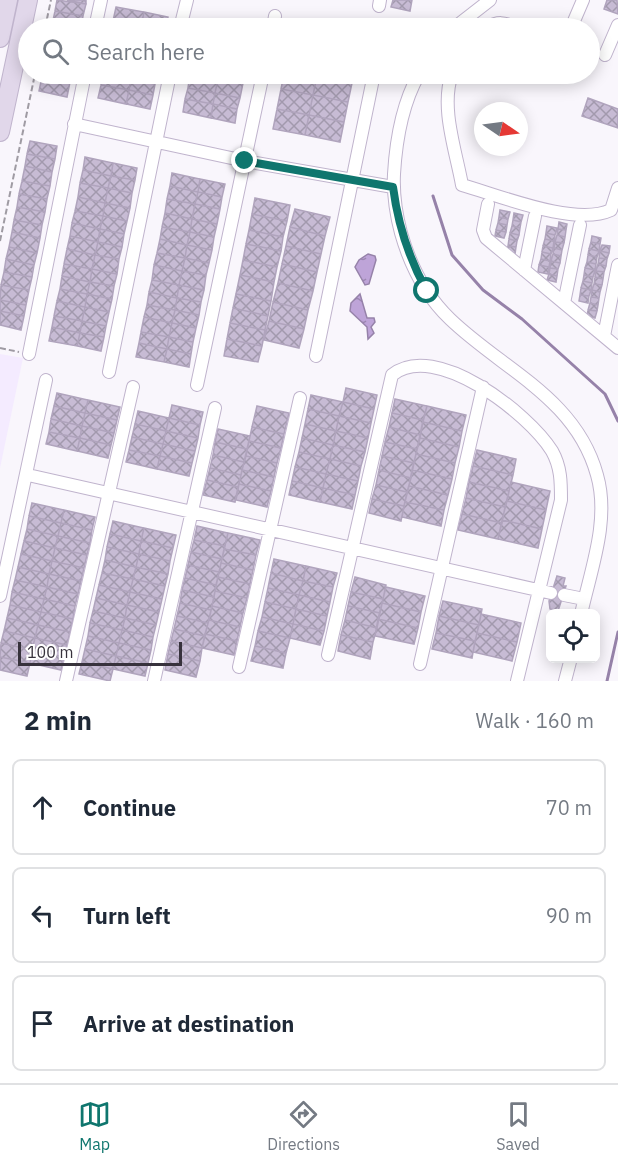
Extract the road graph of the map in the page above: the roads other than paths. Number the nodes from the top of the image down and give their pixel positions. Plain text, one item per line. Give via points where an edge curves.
1 (101, 0) edge
2 (187, 0) edge
3 (490, 0) edge
4 (583, 0) edge
5 (7, 6) edge
6 (27, 7) edge
7 (97, 18) edge
8 (182, 18) edge
9 (467, 18) edge
10 (576, 18) edge
11 (618, 25) edge
12 (0, 38) edge
13 (18, 49) edge
14 (605, 54) dead end
15 (83, 84) edge
16 (168, 84) edge
17 (261, 84) edge
18 (373, 84) edge
19 (414, 84) edge
20 (449, 84) edge
21 (74, 124) junction
22 (0, 132) edge
23 (154, 143) junction
24 (245, 161) junction
25 (352, 180) junction
26 (393, 187) junction
27 (618, 188) edge
28 (488, 204) dead end
29 (535, 216) dead end
30 (580, 225) dead end
31 (618, 265) edge
32 (524, 270) junction
33 (564, 303) junction
34 (604, 336) junction
35 (618, 348) edge
36 (29, 354) dead end
37 (316, 356) dead end
38 (109, 372) dead end
39 (46, 380) dead end
40 (197, 385) dead end
41 (133, 387) dead end
42 (483, 387) junction
43 (300, 398) dead end
44 (214, 408) dead end
45 (28, 475) junction
46 (110, 492) junction
47 (192, 510) junction
48 (271, 530) junction
49 (353, 548) junction
50 (442, 568) junction
51 (538, 590) junction
52 (0, 596) edge
53 (584, 600) junction
54 (582, 609) edge
55 (328, 655) dead end
56 (570, 663) edge
57 (420, 664) dead end
58 (238, 667) dead end
59 (66, 681) edge
60 (154, 681) edge
61 (517, 681) edge
62 (565, 681) edge

1 - 7 street
2 - 8 street
3 - 9 street
4 - 10 street
5 - 6 main road
5 - 12 main road
11 - 14 street
13 - 22 main road
15 - 21 street
16 - 23 street
17 - 24 street
18 - 25 street
19 - 26 street via 395,146
20 - 27 street via 448,103 462,185 554,210 592,215 610,210
21 - 23 street
21 - 36 street
23 - 24 street
23 - 38 street
24 - 25 street
24 - 40 street
25 - 26 street
25 - 37 street
26 - 53 street via 406,251 427,291 463,330 560,407 587,448 597,475 601,507 597,549
28 - 32 street via 483,230 486,238
29 - 32 street
30 - 33 street
31 - 34 street
32 - 33 street
33 - 34 street
34 - 35 street
39 - 45 street
41 - 46 street
42 - 49 street via 426,365 410,364 392,375
42 - 50 street
42 - 51 street via 536,431 552,451 561,472 561,500
43 - 48 street
44 - 47 street
45 - 46 street
45 - 52 street
46 - 47 street
46 - 59 street
47 - 48 street
47 - 60 street
48 - 49 street
48 - 58 street
49 - 50 street
49 - 55 street
50 - 51 street
50 - 57 street
51 - 53 street
51 - 61 street
53 - 54 street
56 - 62 street

